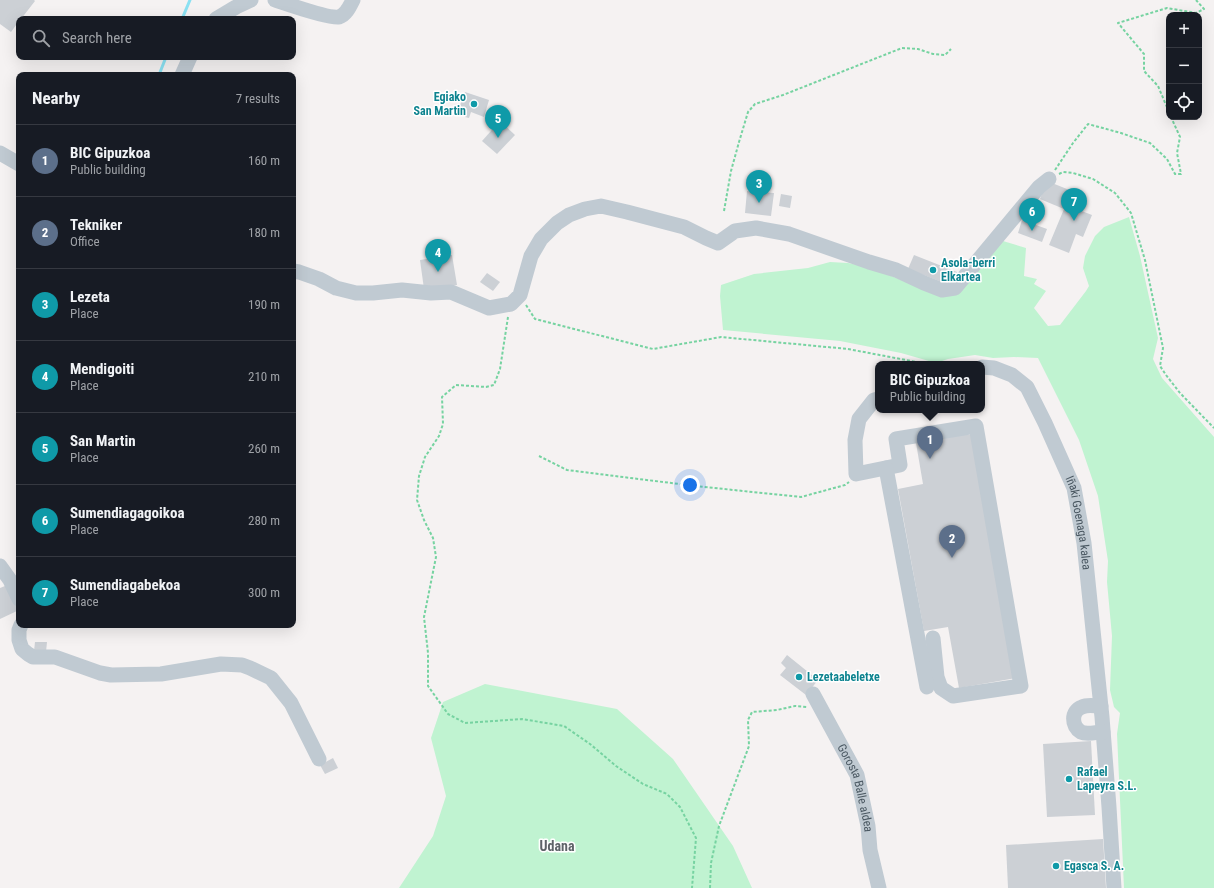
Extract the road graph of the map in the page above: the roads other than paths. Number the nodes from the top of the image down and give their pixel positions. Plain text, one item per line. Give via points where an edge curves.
1 (251, 0) edge
2 (275, 0) edge
3 (353, 0) edge
4 (221, 16) edge
5 (189, 60) edge
6 (183, 72) edge
7 (0, 153) edge
8 (16, 162) edge
9 (1048, 179) road end
10 (296, 271) edge
11 (985, 367) edge
12 (875, 400) edge
13 (886, 468) junction
14 (0, 566) edge
15 (16, 593) edge
16 (20, 628) edge
17 (933, 638) dead end
18 (927, 687) dead end
19 (816, 699) road end
20 (319, 759) dead end
21 (879, 888) edge
22 (1114, 888) edge

1 - 4 street
2 - 3 street via 337,17 345,13
5 - 6 street
7 - 8 street
9 - 10 street via 955,288 942,290 896,270 790,234 756,228 735,231 718,243 684,227 601,206 568,215 541,239 531,256 520,296 506,306 489,308 451,292 402,290 356,293 336,288 320,279
11 - 22 street, Iñaki Goenaga kalea via 1012,375 1027,387 1074,488 1084,543 1102,718
12 - 13 street via 859,419 855,440 856,474
13 - 17 street via 900,465 896,439 976,426 1021,686 953,696 941,688 937,677
13 - 18 street
14 - 15 street
16 - 20 street via 19,640 22,649 33,657 54,657 111,675 161,674 221,664 250,668 271,678 291,703
19 - 21 street, Gorosta Balle aldea via 857,775

